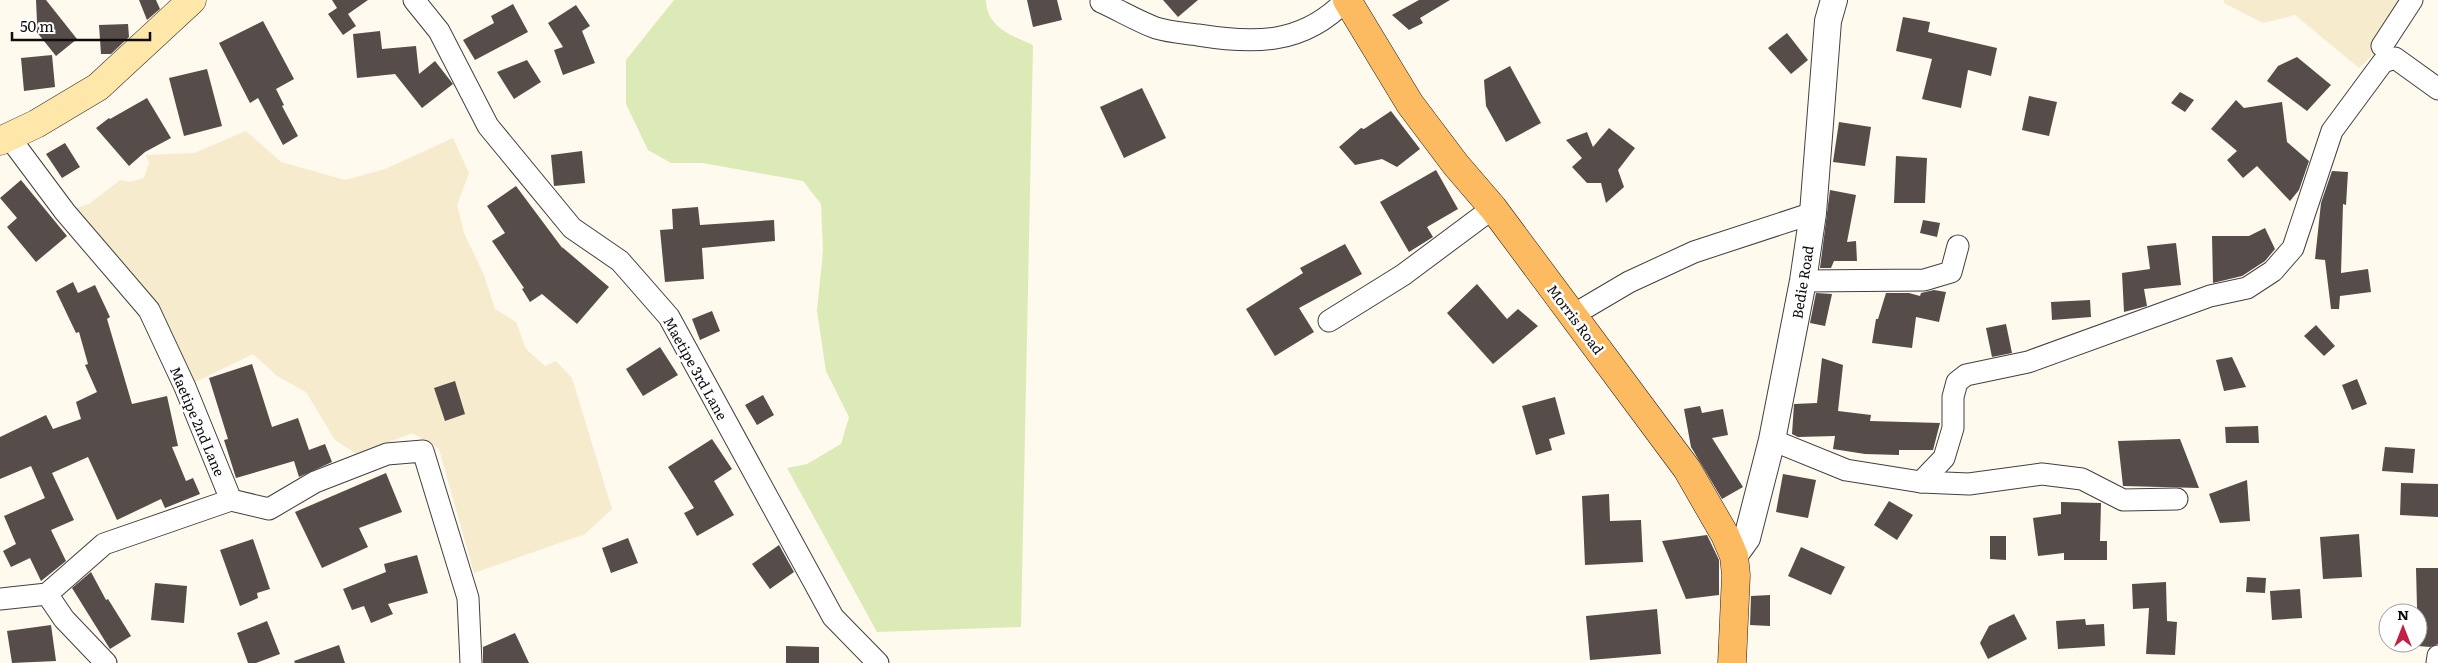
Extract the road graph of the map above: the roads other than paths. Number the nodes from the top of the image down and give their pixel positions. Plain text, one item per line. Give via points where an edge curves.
1 (414, 0) edge
2 (1346, 0) edge
3 (1834, 0) edge
4 (2412, 0) edge
5 (1101, 2) dead end
6 (179, 5) edge
7 (2382, 46) dead end
8 (2438, 89) edge
9 (4, 139) edge
10 (1493, 208) junction
11 (1813, 213) junction
12 (1958, 246) dead end
13 (1803, 280) junction
14 (1573, 315) junction
15 (1329, 320) dead end
16 (1772, 440) junction
17 (1921, 482) junction
18 (2177, 499) dead end
19 (231, 500) junction
20 (1734, 556) junction
21 (47, 594) junction
22 (0, 600) edge
23 (2438, 656) edge
24 (106, 663) edge
25 (471, 663) edge
26 (878, 663) edge
27 (1732, 663) edge
28 (2437, 663) edge

1 - 26 street, Maetipe 3rd Lane via 439,31 488,126 572,228 620,261 669,317 833,617
2 - 5 street via 1300,32 1265,41 1229,40 1156,28
2 - 10 main road, Morris Road via 1410,104 1456,166
3 - 11 street, Bedie Road via 1828,20
4 - 7 street
6 - 9 main road via 98,87
8 - 17 street via 2395,58 2383,62 2332,131 2293,248 2273,271 2246,288 2210,296 2028,362 1966,375 1957,382 1953,397 1953,428 1944,458
9 - 19 street, Maetipe 2nd Lane via 149,310 185,387
10 - 14 main road, Morris Road
10 - 15 street via 1403,275
11 - 13 street, Bedie Road
11 - 14 street via 1686,255 1629,282
12 - 13 street via 1951,272 1924,280
13 - 16 street, Bedie Road
14 - 20 main road, Morris Road via 1687,469
16 - 17 street via 1846,470
16 - 20 street, Bedie Road via 1747,538
17 - 18 street via 1969,484 2042,474 2082,479 2124,500
19 - 21 street via 104,544
19 - 25 street via 269,509 315,482 387,454 423,451 468,598
20 - 27 main road, Morris Road
21 - 22 street
21 - 24 street via 64,619
23 - 28 street

